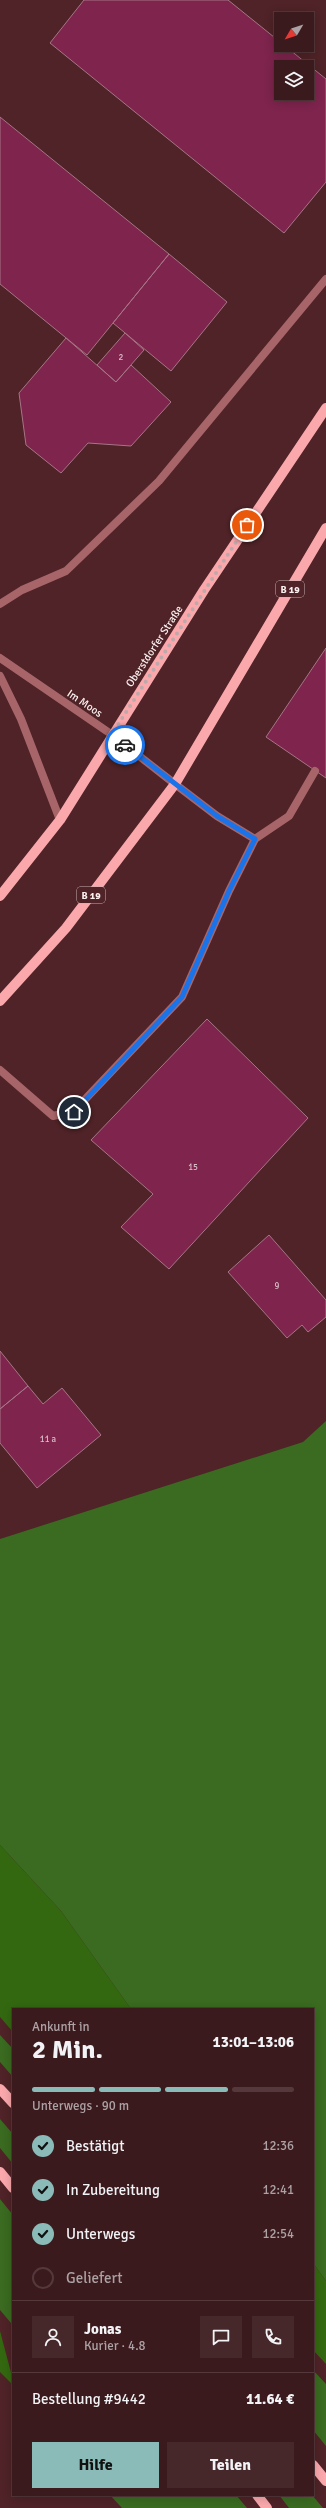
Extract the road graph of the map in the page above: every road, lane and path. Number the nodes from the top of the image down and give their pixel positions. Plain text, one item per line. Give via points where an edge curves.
1 (326, 279) edge
2 (326, 408) edge
3 (326, 528) edge
4 (0, 604) edge
5 (0, 658) edge
6 (0, 676) edge
7 (112, 734) junction
8 (315, 771) dead end
9 (175, 784) junction
10 (60, 820) junction
11 (255, 839) junction
12 (0, 896) edge
13 (0, 1001) edge
14 (0, 1070) edge
15 (0, 2089) edge
16 (12, 2102) edge
17 (0, 2172) edge
18 (12, 2187) edge
19 (314, 2465) edge
20 (326, 2481) edge
21 (258, 2496) edge
22 (267, 2508) edge

1 - 4 street via 159,481 66,571 22,590
2 - 7 main road, Oberstdorfer Straße via 204,590
3 - 9 main road, B 19
5 - 7 street, Im Moos
6 - 10 street via 21,719
7 - 9 street, Im Moos
7 - 10 main road, Oberstdorfer Straße
8 - 11 street via 289,816
9 - 11 street, Im Moos via 217,816
9 - 13 main road, B 19 via 66,928
10 - 12 main road, Oberstdorfer Straße
11 - 14 street via 182,997 74,1112 53,1116
15 - 16 main road
17 - 18 main road
19 - 20 main road
21 - 22 main road

